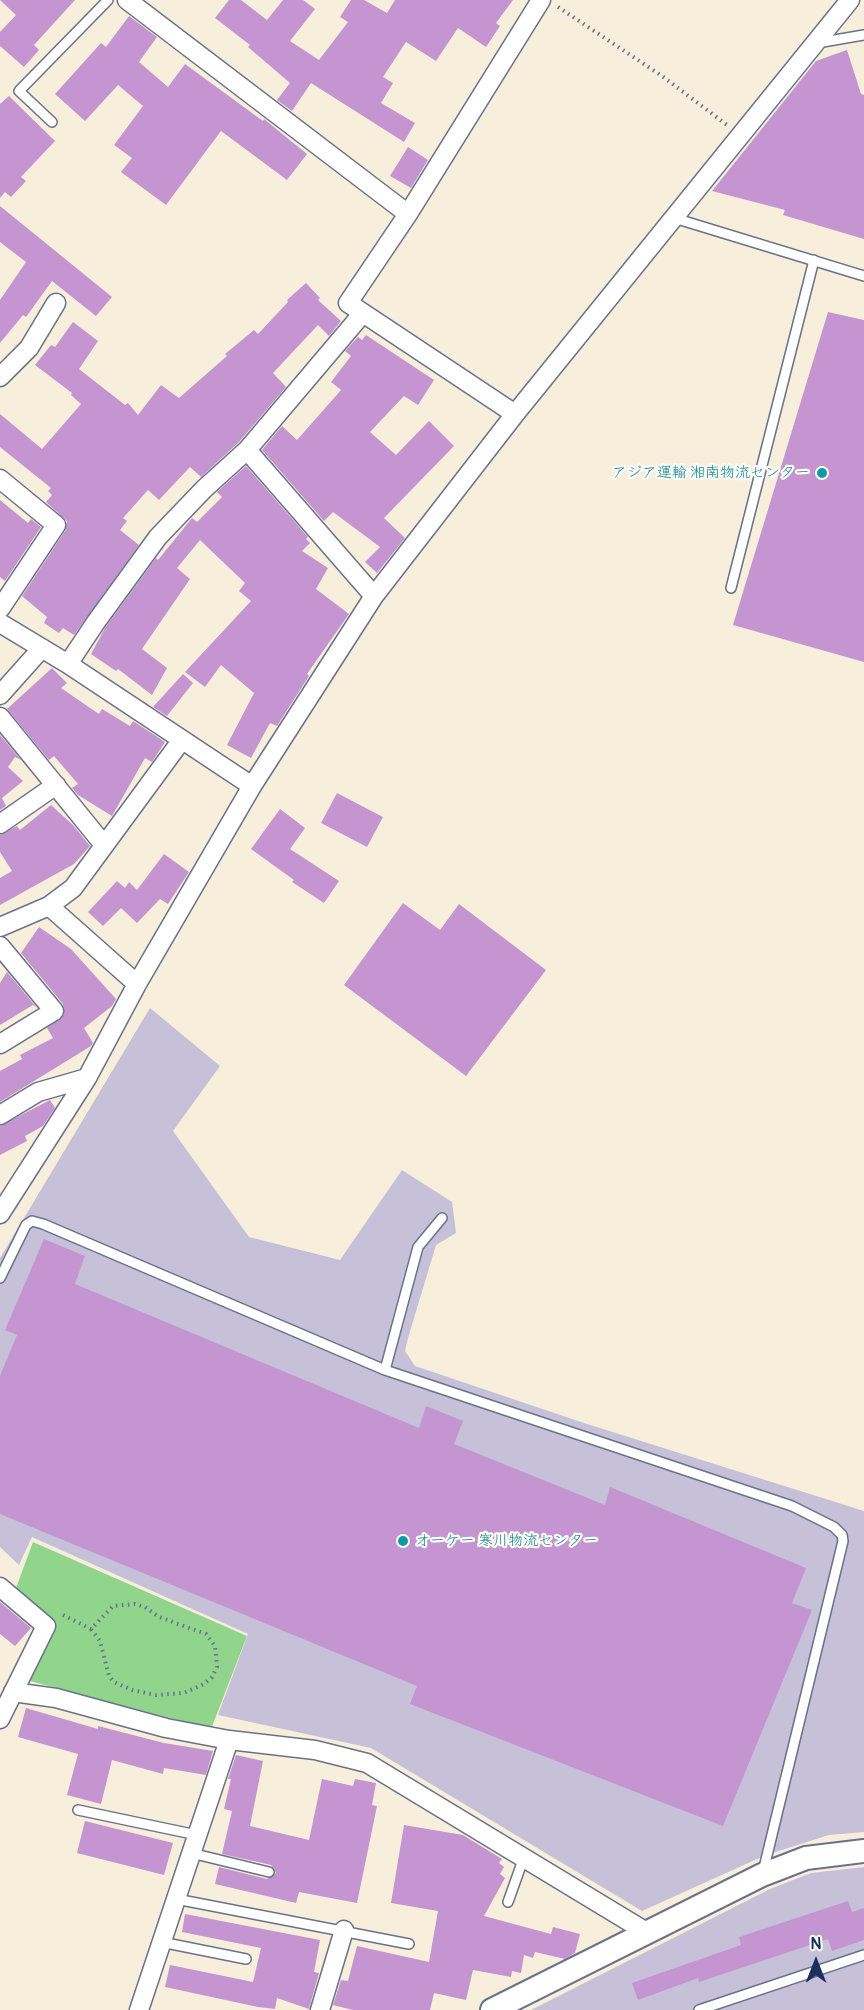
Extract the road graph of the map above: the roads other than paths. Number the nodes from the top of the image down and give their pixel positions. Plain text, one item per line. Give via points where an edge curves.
1 (108, 0) edge
2 (127, 0) edge
3 (850, 0) edge
4 (549, 3) edge
5 (864, 35) edge
6 (815, 44) junction
7 (52, 122) dead end
8 (408, 214) junction
9 (674, 218) junction
10 (814, 260) junction
11 (864, 276) edge
12 (56, 303) dead end
13 (363, 313) junction
14 (0, 377) edge
15 (515, 414) junction
16 (248, 450) junction
17 (0, 479) edge
18 (731, 588) dead end
19 (374, 596) junction
20 (0, 609) edge
21 (0, 623) edge
22 (42, 648) junction
23 (68, 664) junction
24 (0, 695) edge
25 (0, 717) edge
26 (181, 741) junction
27 (56, 785) junction
28 (252, 786) junction
29 (0, 824) edge
30 (105, 845) junction
31 (49, 906) junction
32 (0, 927) edge
33 (0, 946) edge
34 (136, 984) junction
35 (0, 1044) edge
36 (87, 1078) junction
37 (0, 1115) edge
38 (0, 1214) edge
39 (442, 1218) dead end
40 (0, 1278) edge
41 (385, 1370) junction
42 (0, 1587) edge
43 (13, 1692) junction
44 (0, 1719) edge
45 (229, 1740) junction
46 (78, 1810) dead end
47 (197, 1834) junction
48 (864, 1851) edge
49 (191, 1853) junction
50 (524, 1857) junction
51 (269, 1872) dead end
52 (762, 1875) junction
53 (176, 1899) junction
54 (508, 1902) dead end
55 (344, 1930) junction
56 (648, 1933) junction
57 (162, 1942) junction
58 (409, 1944) dead end
59 (864, 1955) edge
60 (246, 1959) dead end
61 (139, 2010) edge
62 (320, 2010) edge
63 (492, 2010) edge
64 (699, 2010) edge

1 - 7 lane via 19,91
2 - 8 street
3 - 6 street
4 - 8 street
5 - 6 lane
6 - 9 street
8 - 13 street via 348,303
9 - 10 lane
9 - 15 street
10 - 11 lane
10 - 18 lane
12 - 14 street via 29,348
13 - 15 street
13 - 16 street
15 - 19 street
16 - 19 street
16 - 23 street via 158,537
17 - 20 street via 56,525
19 - 28 street
21 - 22 street
22 - 23 street
22 - 24 street
23 - 26 street
25 - 27 street
26 - 28 street
26 - 30 street
27 - 29 street
27 - 30 street
28 - 34 street
30 - 31 street via 73,888
31 - 32 street
31 - 34 street
33 - 35 street via 54,1011
34 - 36 street
36 - 37 street via 38,1092
36 - 38 street
39 - 41 lane via 418,1247
40 - 41 lane via 26,1225 32,1221
41 - 52 lane via 792,1506 840,1533 843,1541
42 - 43 street via 46,1626
43 - 44 street
43 - 45 street via 56,1698 165,1728
45 - 47 street
45 - 50 street via 315,1750 367,1763
46 - 47 lane
47 - 49 street
48 - 52 street via 806,1858
49 - 51 lane
49 - 53 street
50 - 54 lane
50 - 56 street
52 - 56 street
53 - 55 lane
53 - 57 street
55 - 58 lane
55 - 62 street
56 - 63 street
57 - 60 lane
57 - 61 street
59 - 64 lane

